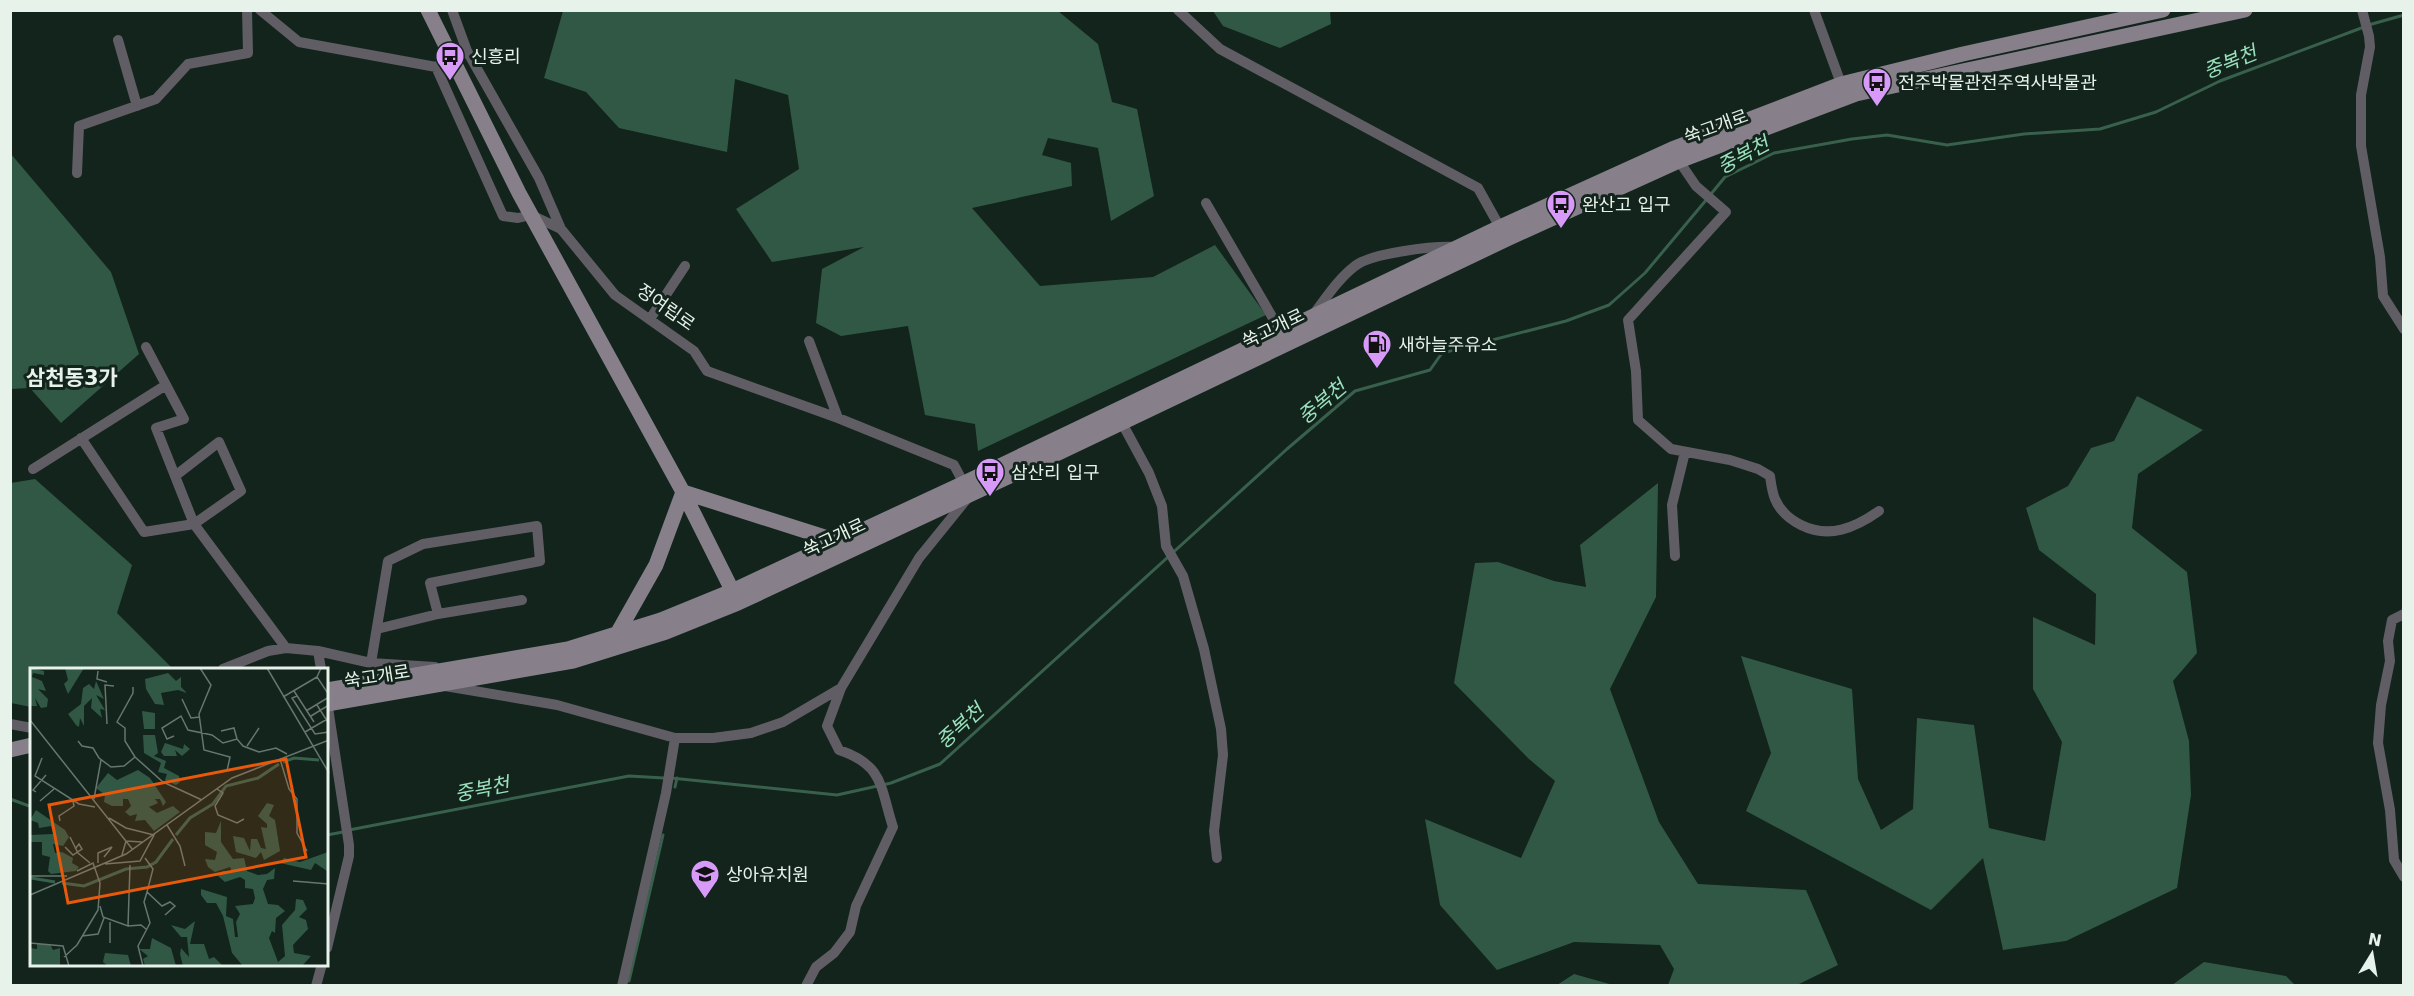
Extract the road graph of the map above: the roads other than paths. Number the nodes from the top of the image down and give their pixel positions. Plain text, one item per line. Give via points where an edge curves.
1 (247, 10) edge
2 (260, 10) edge
3 (428, 10) edge
4 (452, 10) edge
5 (1178, 10) edge
6 (1814, 10) edge
7 (2163, 10) edge
8 (2245, 10) edge
9 (2362, 12) edge
10 (118, 40) dead end
11 (467, 51) junction
12 (451, 57) junction
13 (436, 68) junction
14 (1843, 91) junction
15 (137, 106) junction
16 (1678, 161) junction
17 (77, 173) dead end
18 (1206, 203) dead end
19 (531, 215) junction
20 (561, 229) junction
21 (1504, 233) junction
22 (1461, 247) junction
23 (685, 266) dead end
24 (1311, 317) junction
25 (650, 319) junction
26 (2403, 328) edge
27 (1281, 332) junction
28 (809, 341) dead end
29 (146, 347) dead end
30 (166, 385) junction
31 (838, 418) junction
32 (1122, 423) junction
33 (81, 438) junction
34 (1685, 452) junction
35 (33, 469) dead end
36 (175, 476) junction
37 (967, 489) junction
38 (683, 492) junction
39 (1879, 511) dead end
40 (194, 524) junction
41 (837, 542) junction
42 (1675, 556) dead end
43 (735, 597) junction
44 (522, 600) dead end
45 (438, 614) junction
46 (2403, 614) edge
47 (377, 628) junction
48 (617, 634) junction
49 (286, 648) junction
50 (318, 651) junction
51 (371, 663) junction
52 (226, 668) edge
53 (321, 668) edge
54 (453, 668) junction
55 (439, 685) junction
56 (841, 688) junction
57 (328, 690) edge
58 (328, 703) edge
59 (328, 709) edge
60 (10, 724) edge
61 (30, 728) edge
62 (675, 738) junction
63 (30, 745) edge
64 (10, 750) edge
65 (30, 755) edge
66 (10, 760) edge
67 (1217, 858) dead end
68 (2403, 877) edge
69 (328, 944) edge
70 (321, 966) edge
71 (316, 986) edge
72 (622, 986) edge
73 (806, 986) edge

1 - 15 street via 248,52 188,63 156,99
2 - 13 street via 299,42
3 - 12 street
4 - 11 street, 정여립로
5 - 21 street via 1220,48 1478,188
6 - 14 street
7 - 14 street, 쑥고개로 via 1963,54
8 - 14 street, 쑥고개로 via 1868,91
9 - 26 street via 2370,47 2361,95 2361,146 2383,296
10 - 15 street
11 - 12 street
11 - 20 street, 정여립로 via 539,178
12 - 13 street
12 - 19 street
13 - 19 street via 502,216
14 - 16 street, 쑥고개로
14 - 21 street, 쑥고개로 via 1672,149
15 - 17 street via 80,126
16 - 21 street, 쑥고개로
16 - 34 street via 1696,186 1726,212 1628,320 1638,420 1671,449
18 - 27 street
19 - 20 street
19 - 38 street
20 - 25 street, 정여립로 via 615,295
21 - 22 street, 쑥고개로
21 - 32 street, 쑥고개로
22 - 24 street, 쑥고개로
22 - 24 street via 1390,254 1357,264
23 - 25 street
24 - 27 street, 쑥고개로
25 - 31 street, 정여립로 via 694,351 707,371
27 - 37 street, 쑥고개로
28 - 31 street
29 - 30 street
30 - 33 street
30 - 36 street via 184,419 156,428
31 - 37 street, 정여립로 via 954,465
32 - 37 street, 쑥고개로
32 - 67 street via 1162,506 1166,546 1183,576 1204,649 1221,729 1214,831
33 - 35 street
33 - 40 street via 144,532
34 - 39 street via 1730,460 1770,476 1774,499 1788,519 1811,531 1834,532 1861,524
34 - 42 street via 1672,505
36 - 40 street
36 - 40 street via 219,442 241,491
37 - 41 street, 쑥고개로
37 - 43 street, 쑥고개로
37 - 56 street via 919,558
38 - 41 street
38 - 43 street
38 - 48 street via 656,565
40 - 49 street
41 - 43 street, 쑥고개로
43 - 48 street, 쑥고개로
43 - 55 street, 쑥고개로 via 666,632 573,661
44 - 45 street
45 - 47 street
45 - 47 street via 430,583 540,561 537,526 423,544 388,561
46 - 68 street via 2392,620 2390,630 2390,661 2378,743 2394,860
47 - 51 street
48 - 54 street, 쑥고개로 via 568,649
49 - 50 street
49 - 52 street
50 - 51 street
50 - 53 street
51 - 54 street
54 - 57 street, 쑥고개로
55 - 58 street, 쑥고개로
55 - 62 street via 557,705
56 - 62 street via 783,722 752,733
56 - 73 street via 827,726 839,750 858,756 875,771 893,827 856,906 850,932 834,953 816,967
59 - 69 street via 349,840 349,856
60 - 61 street
62 - 72 street
63 - 64 street
65 - 66 street
70 - 71 street

